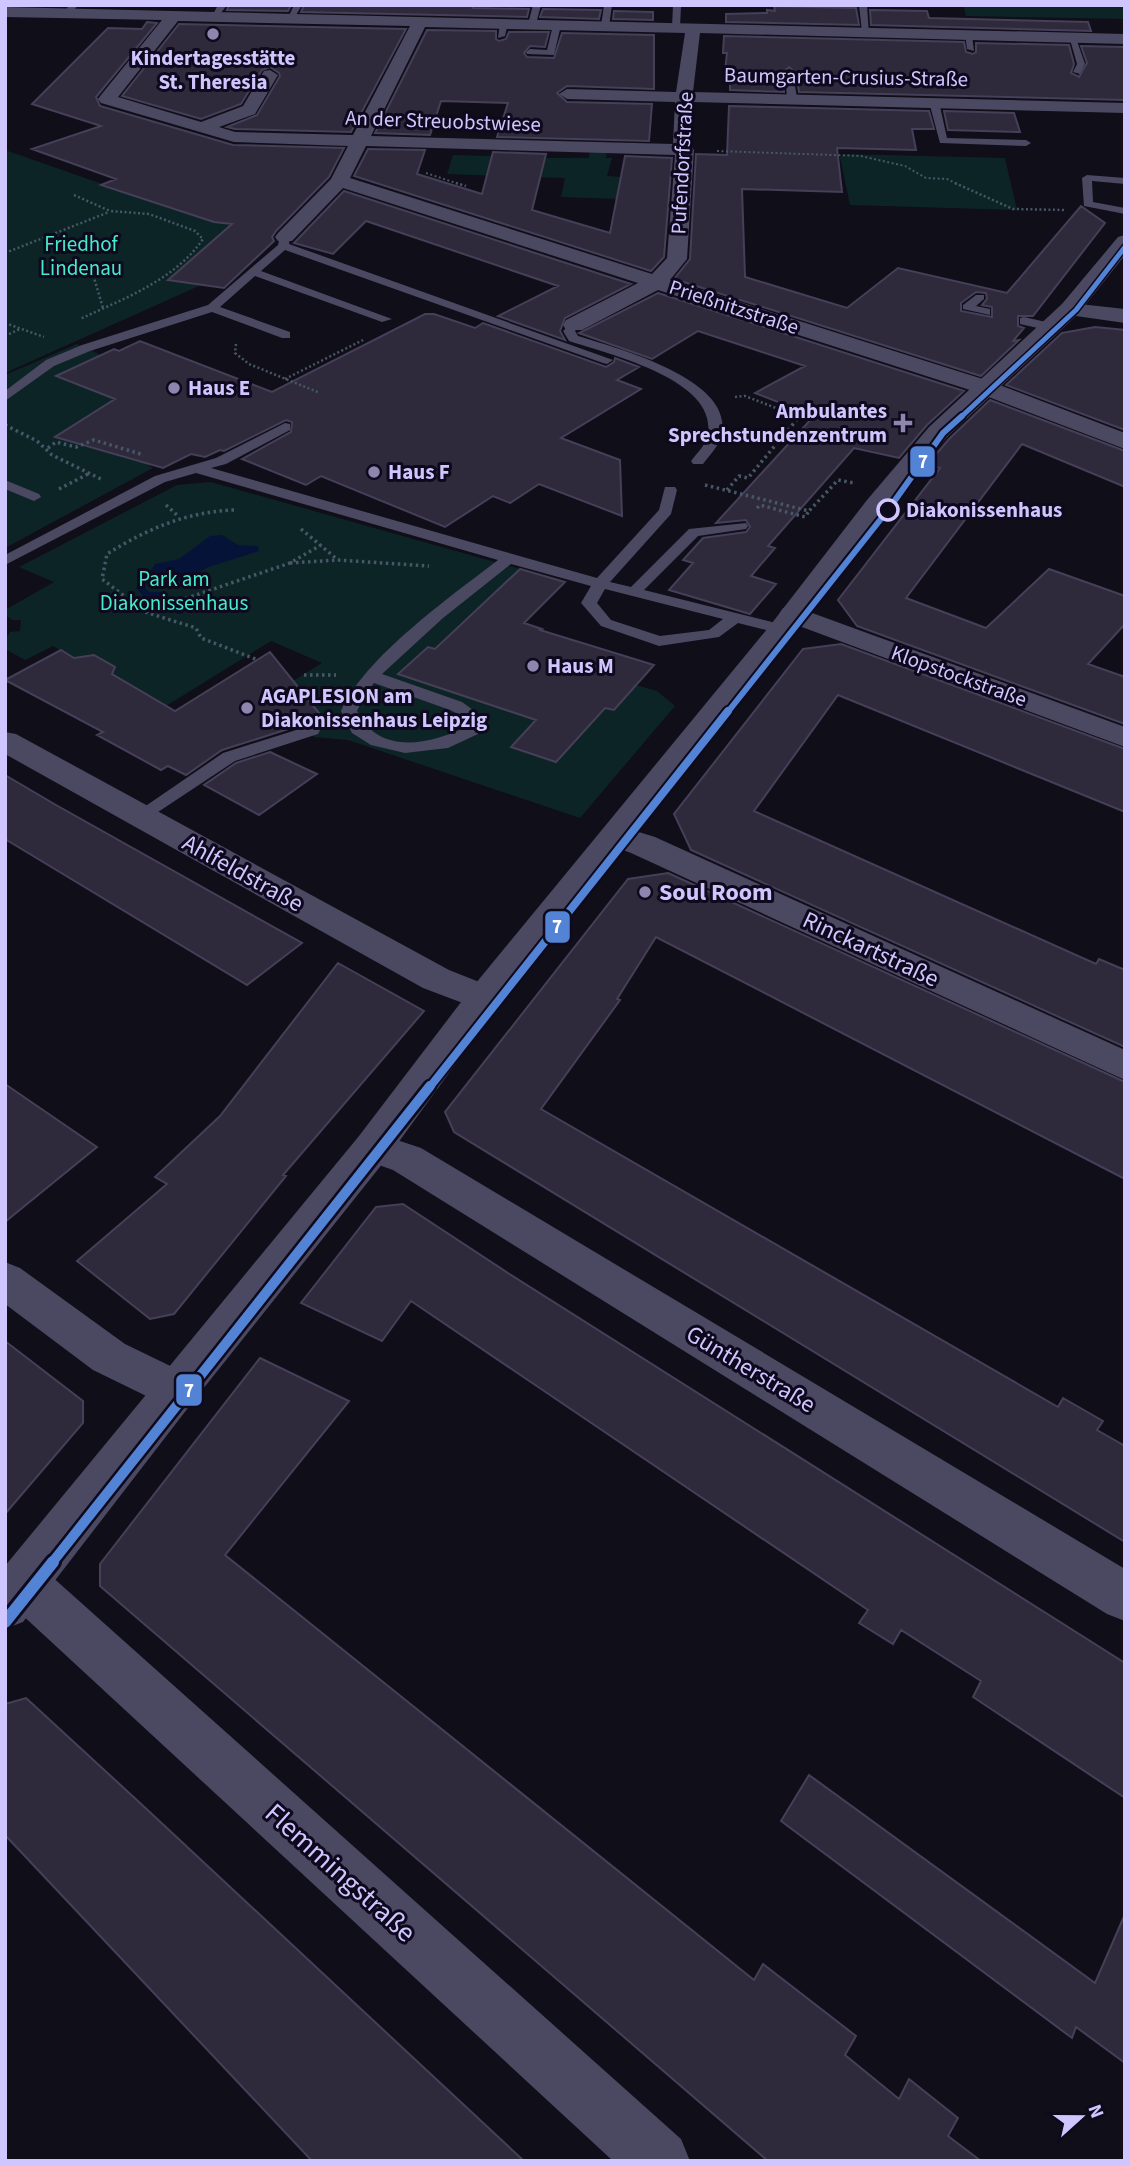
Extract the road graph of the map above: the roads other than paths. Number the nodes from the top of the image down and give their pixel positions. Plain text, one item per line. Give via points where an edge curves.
1 (447, 5) edge
2 (537, 5) edge
3 (608, 5) edge
4 (863, 5) edge
5 (677, 6) edge
6 (70, 9) edge
7 (218, 11) edge
8 (5, 12) edge
9 (294, 12) edge
10 (174, 16) junction
11 (420, 21) junction
12 (441, 21) junction
13 (532, 24) junction
14 (557, 24) junction
15 (605, 26) junction
16 (685, 28) junction
17 (866, 32) junction
18 (1072, 38) junction
19 (1125, 39) edge
20 (530, 52) dead end
21 (1077, 72) dead end
22 (789, 73) dead end
23 (270, 75) dead end
24 (567, 94) dead end
25 (684, 97) junction
26 (792, 98) junction
27 (934, 102) junction
28 (1125, 108) edge
29 (200, 128) junction
30 (359, 141) junction
31 (1026, 143) dead end
32 (685, 150) junction
33 (339, 181) junction
34 (1125, 181) edge
35 (1125, 211) edge
36 (284, 241) junction
37 (1125, 241) edge
38 (253, 272) junction
39 (656, 282) junction
40 (980, 297) dead end
41 (212, 308) junction
42 (1070, 309) junction
43 (986, 312) dead end
44 (1125, 316) edge
45 (386, 319) dead end
46 (1024, 321) dead end
47 (574, 325) joint
48 (1051, 327) junction
49 (286, 335) dead end
50 (607, 360) dead end
51 (986, 388) junction
52 (5, 397) edge
53 (285, 427) dead end
54 (1125, 442) edge
55 (698, 461) dead end
56 (195, 468) junction
57 (5, 484) edge
58 (670, 490) dead end
59 (34, 497) dead end
60 (741, 526) dead end
61 (508, 559) junction
62 (5, 561) edge
63 (600, 584) junction
64 (634, 592) junction
65 (736, 617) junction
66 (787, 622) junction
67 (372, 676) junction
68 (312, 730) dead end
69 (1125, 737) edge
70 (5, 741) edge
71 (140, 816) junction
72 (616, 836) junction
73 (484, 998) junction
74 (1125, 1066) edge
75 (373, 1147) junction
76 (5, 1280) edge
77 (175, 1390) junction
78 (14, 1594) edge
79 (1125, 1597) edge
80 (659, 2161) edge

1 - 12 street
2 - 13 lane
3 - 15 lane
4 - 17 lane
5 - 16 lane
6 - 8 street
6 - 10 street
7 - 9 street
7 - 10 street
9 - 11 street
10 - 29 street, An der Streuobstwiese via 107,99
11 - 12 street
11 - 30 street
12 - 13 street via 502,30
13 - 14 street
14 - 15 street
14 - 20 lane via 551,53
15 - 16 street
16 - 17 street
16 - 25 street, Pufendorfstraße
17 - 18 street via 970,42
18 - 19 street
18 - 21 lane via 1081,64
22 - 26 lane
23 - 29 street via 249,110
24 - 25 street, Baumgarten-Crusius-Straße
25 - 26 street, Baumgarten-Crusius-Straße
25 - 32 street, Pufendorfstraße
26 - 27 street, Baumgarten-Crusius-Straße
27 - 28 street, Baumgarten-Crusius-Straße
27 - 31 lane via 943,141
29 - 30 street, An der Streuobstwiese via 234,137
30 - 32 street, An der Streuobstwiese
30 - 33 street
32 - 39 street, Pufendorfstraße via 677,259
33 - 36 street
33 - 39 street, Prießnitzstraße
34 - 35 lane via 1087,177 1088,204
36 - 38 lane
36 - 50 lane
37 - 42 street
38 - 41 lane
38 - 45 lane
39 - 47 street, Pufendorfstraße
39 - 51 street, Prießnitzstraße
40 - 43 lane via 967,307
41 - 49 lane
41 - 52 lane via 50,363
42 - 44 street
42 - 48 street
46 - 48 lane
47 - 55 lane via 569,331 573,338 675,377 706,400 716,421 715,436
48 - 51 street
51 - 54 street, Prießnitzstraße
51 - 66 street via 938,432
53 - 56 lane via 222,461
56 - 61 lane
56 - 62 lane via 160,479
57 - 59 lane
58 - 63 lane via 666,511
60 - 64 lane via 694,532
61 - 63 lane
61 - 67 lane
63 - 64 lane
63 - 65 lane via 589,603 606,623 659,641 713,634
64 - 65 lane
65 - 66 lane
66 - 69 street, Klopstockstraße
66 - 72 street
67 - 67 lane via 349,711 358,729 377,741 405,748 442,744 472,730 472,715 456,706
68 - 71 lane via 229,757
70 - 71 street, Ahlfeldstraße
71 - 73 street, Ahlfeldstraße via 436,979
72 - 73 street
72 - 74 street, Rinckartstraße
73 - 75 street
75 - 77 street
75 - 79 street, Güntherstraße via 407,1159
76 - 77 street via 109,1357
77 - 78 street
78 - 80 street, Flemmingstraße

